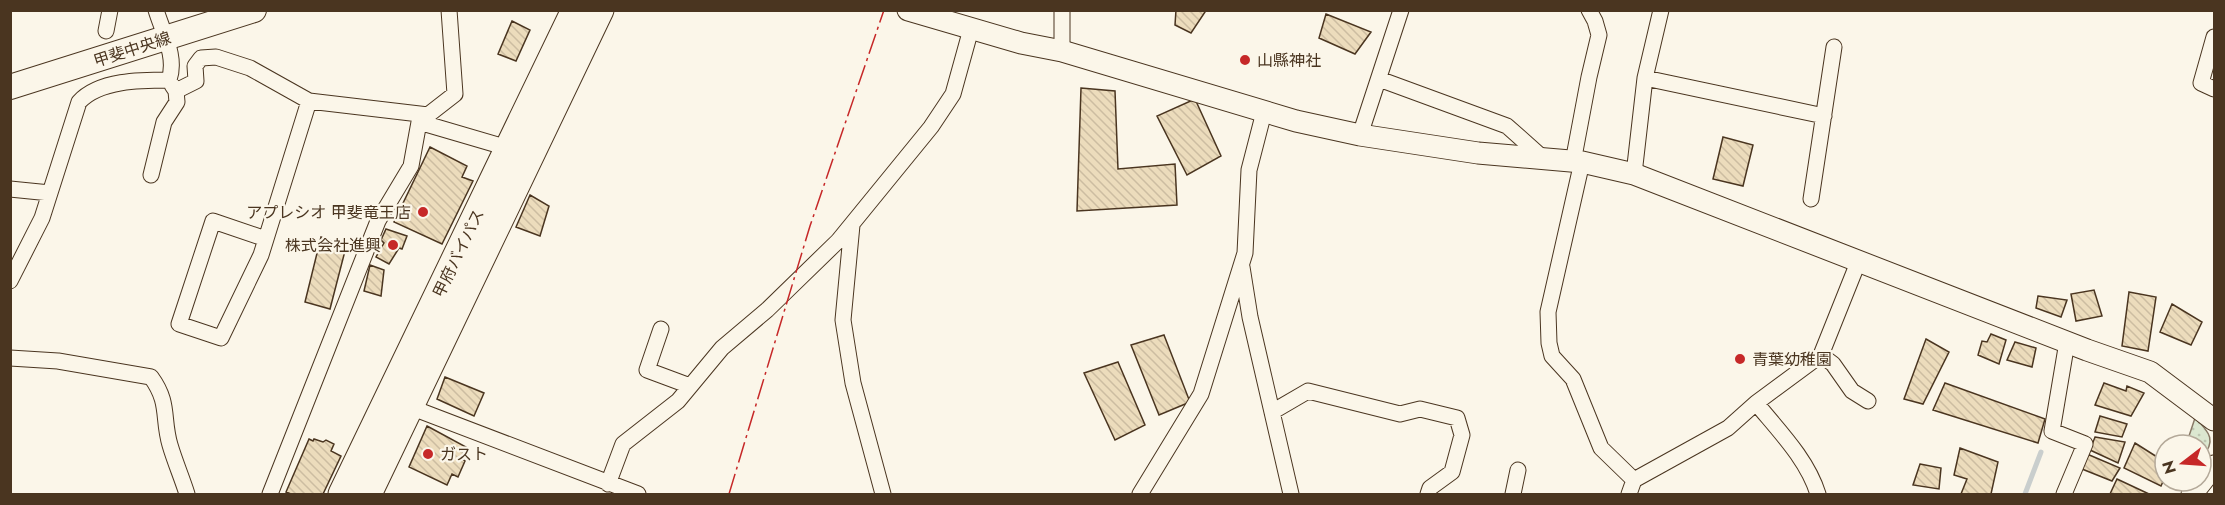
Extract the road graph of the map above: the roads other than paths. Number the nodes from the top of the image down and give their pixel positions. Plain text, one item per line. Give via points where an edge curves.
1 (110, 10) edge
2 (156, 10) edge
3 (254, 10) edge
4 (449, 10) edge
5 (575, 10) edge
6 (600, 10) edge
7 (908, 10) edge
8 (1062, 10) edge
9 (1401, 10) edge
10 (1589, 10) edge
11 (1661, 10) edge
12 (971, 29) junction
13 (106, 32) dead end
14 (2214, 37) edge
15 (165, 38) junction
16 (1834, 47) dead end
17 (1062, 51) junction
18 (1646, 78) junction
19 (1379, 79) junction
20 (173, 86) junction
21 (10, 87) edge
22 (2214, 89) edge
23 (309, 101) junction
24 (1264, 112) junction
25 (1824, 116) junction
26 (424, 118) junction
27 (1360, 135) junction
28 (508, 148) junction
29 (1543, 158) junction
30 (1578, 162) junction
31 (1634, 174) junction
32 (151, 175) dead end
33 (10, 189) edge
34 (50, 194) junction
35 (1811, 200) dead end
36 (852, 225) junction
37 (266, 239) junction
38 (1859, 260) junction
39 (1242, 264) junction
40 (10, 281) edge
41 (661, 329) dead end
42 (2067, 342) junction
43 (1821, 355) junction
44 (10, 358) edge
45 (690, 386) junction
46 (1869, 401) dead end
47 (1756, 403) junction
48 (410, 407) junction
49 (1272, 412) junction
50 (2214, 420) edge
51 (2214, 466) edge
52 (1518, 470) dead end
53 (608, 484) junction
54 (1632, 487) edge
55 (187, 495) edge
56 (270, 495) edge
57 (342, 495) edge
58 (368, 495) edge
59 (638, 495) edge
60 (883, 495) edge
61 (1140, 495) edge
62 (1291, 495) edge
63 (1428, 495) edge
64 (1513, 495) edge
65 (1818, 495) edge
66 (2064, 495) edge
67 (2192, 495) edge

1 - 13 street
2 - 15 street
3 - 15 main road, 甲斐中央線
4 - 26 street via 455,94
5 - 28 highway, 甲府バイパス
6 - 48 highway, 甲府バイパス
7 - 12 street
8 - 17 street
9 - 19 street
10 - 30 street via 1599,35 1588,77
11 - 18 street
12 - 17 street
12 - 36 street via 953,94
14 - 22 street via 2201,83
15 - 20 street via 172,58
15 - 21 main road, 甲斐中央線
16 - 25 street
17 - 24 street
18 - 25 street
18 - 31 street
19 - 27 street
19 - 29 street via 1507,126
20 - 23 street via 196,81 195,66 201,58 216,57 250,68
20 - 32 street via 177,102 164,122
20 - 34 street via 131,81 87,93 79,102
23 - 26 street
23 - 37 street
24 - 27 street
24 - 39 street via 1249,170
25 - 35 street
26 - 28 street
26 - 56 street via 411,166 378,221
27 - 29 street via 1478,153
28 - 57 highway, 甲府バイパス
29 - 30 street
30 - 31 street
30 - 54 street via 1548,312 1549,344 1552,356 1573,379 1601,448
31 - 38 street
33 - 34 street
34 - 40 street
36 - 45 street via 767,310 722,348
36 - 60 street via 843,320 853,382
37 - 37 street via 221,338 179,324 213,222
38 - 42 street
38 - 43 street
39 - 49 street
39 - 61 street via 1201,393
41 - 45 street via 647,370
42 - 50 street via 2150,372
42 - 66 street via 2052,431 2085,444
43 - 46 street via 1833,364 1852,392
43 - 47 street
44 - 55 street via 58,361 151,377 166,410 169,442
45 - 53 street via 623,444
47 - 54 street via 1728,428
47 - 65 street via 1796,451
48 - 53 street
48 - 58 highway, 甲府バイパス
49 - 62 street
49 - 63 street via 1308,391 1400,414 1420,409 1457,418 1462,435 1452,472 1430,488
51 - 67 street
52 - 64 street
53 - 59 street

